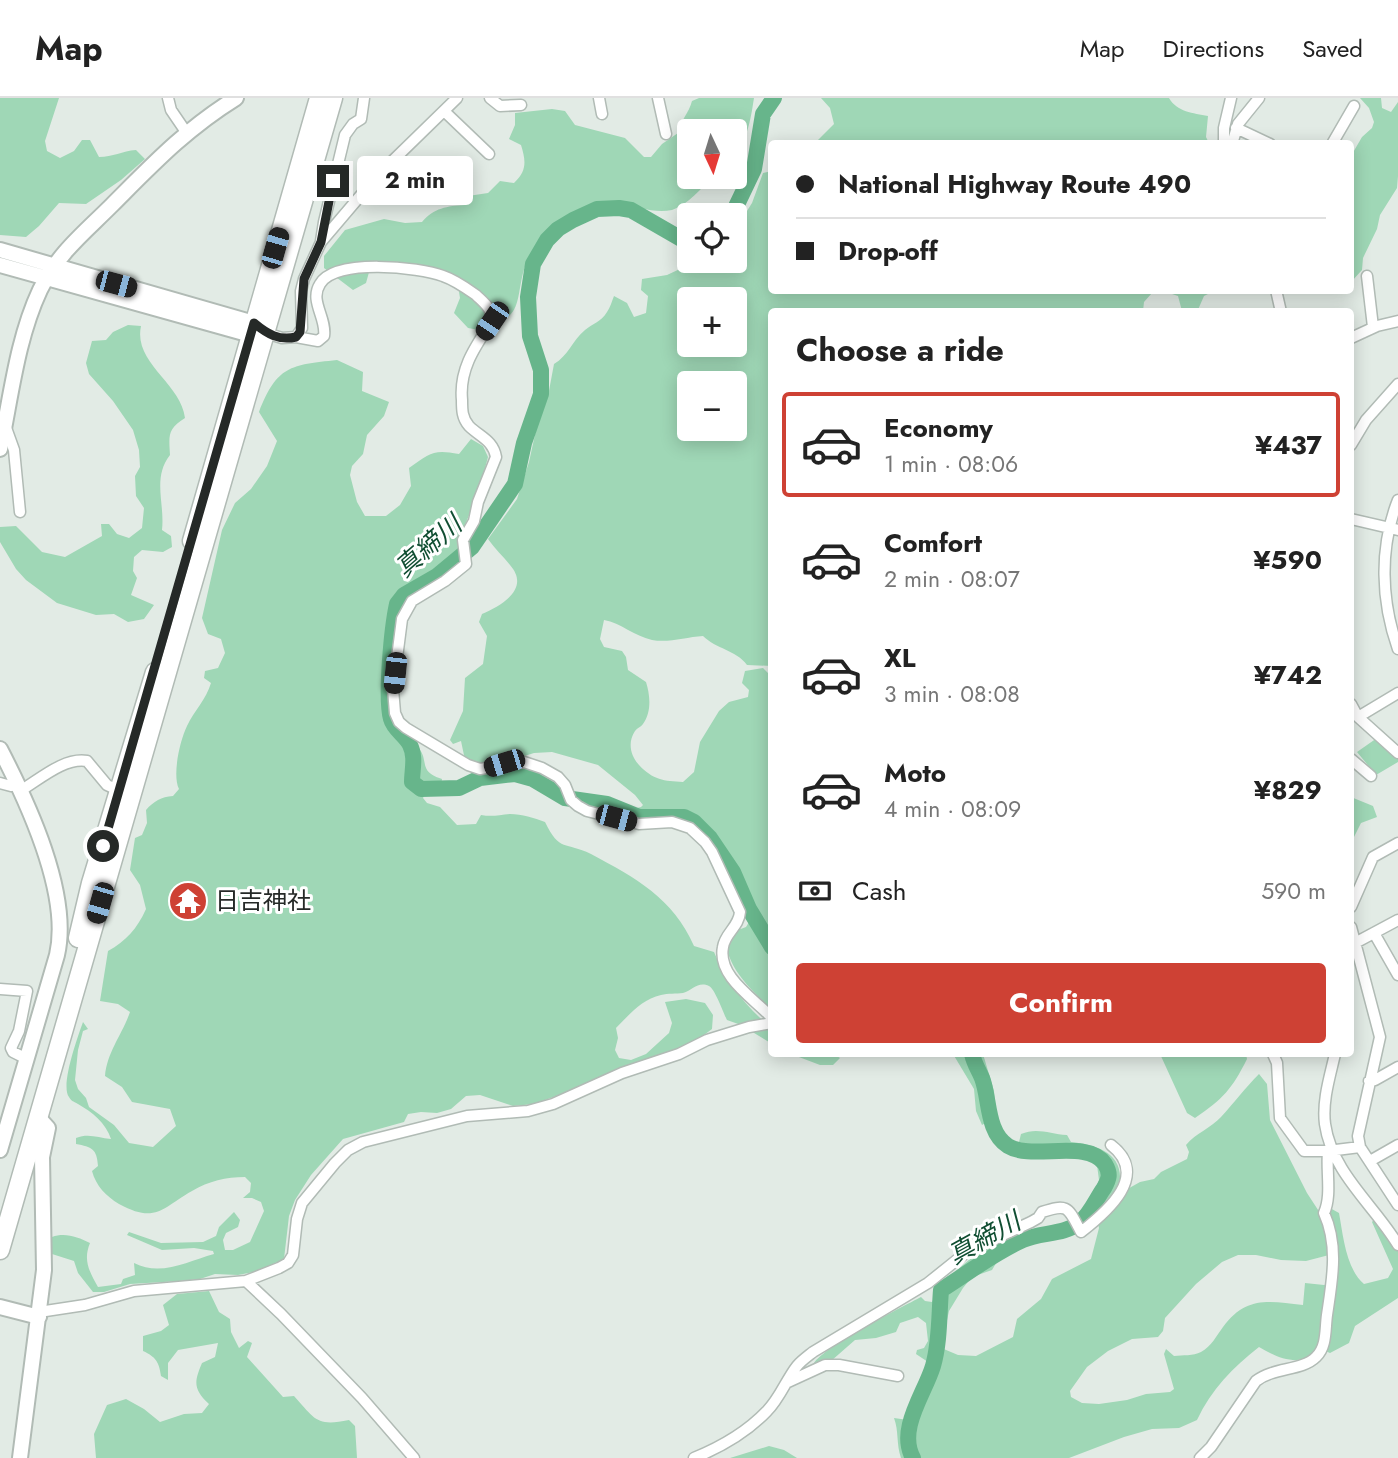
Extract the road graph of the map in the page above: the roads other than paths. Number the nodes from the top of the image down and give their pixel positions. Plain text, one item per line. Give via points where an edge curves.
1 (168, 98) edge
2 (236, 98) edge
3 (318, 98) edge
4 (333, 98) edge
5 (364, 98) edge
6 (457, 98) edge
7 (490, 98) edge
8 (599, 98) edge
9 (659, 98) edge
10 (1231, 98) edge
11 (1259, 98) edge
12 (521, 105) dead end
13 (1354, 106) dead end
14 (444, 111) junction
15 (602, 114) dead end
16 (1236, 128) junction
17 (186, 132) junction
18 (666, 134) dead end
19 (1224, 140) edge
20 (1233, 140) edge
21 (1262, 140) edge
22 (1334, 140) edge
23 (489, 154) dead end
24 (378, 175) junction
25 (433, 189) dead end
26 (321, 242) junction
27 (0, 250) edge
28 (0, 265) edge
29 (50, 272) junction
30 (1367, 276) dead end
31 (1398, 321) edge
32 (1373, 327) junction
33 (257, 331) junction
34 (1354, 336) edge
35 (296, 337) junction
36 (1398, 384) edge
37 (5, 425) junction
38 (1354, 440) edge
39 (0, 449) edge
40 (1398, 500) edge
41 (20, 512) dead end
42 (1354, 520) edge
43 (1394, 529) edge
44 (1398, 649) edge
45 (1398, 693) edge
46 (1354, 710) edge
47 (1358, 717) junction
48 (0, 749) edge
49 (1398, 753) edge
50 (1354, 762) edge
51 (1371, 776) dead end
52 (0, 783) edge
53 (19, 788) junction
54 (125, 793) junction
55 (1398, 843) edge
56 (1354, 900) edge
57 (1398, 920) edge
58 (1374, 933) junction
59 (1354, 939) edge
60 (1355, 943) junction
61 (1398, 975) edge
62 (0, 989) edge
63 (768, 1016) edge
64 (768, 1021) edge
65 (1274, 1057) edge
66 (1334, 1057) edge
67 (27, 1059) junction
68 (1398, 1067) edge
69 (1370, 1081) junction
70 (38, 1117) junction
71 (4, 1128) edge
72 (1111, 1145) dead end
73 (1398, 1145) edge
74 (1360, 1147) junction
75 (0, 1150) edge
76 (1331, 1151) junction
77 (1370, 1161) junction
78 (1398, 1205) edge
79 (0, 1206) edge
80 (1398, 1245) edge
81 (0, 1250) edge
82 (246, 1281) junction
83 (0, 1307) edge
84 (39, 1314) junction
85 (898, 1376) dead end
86 (789, 1382) junction
87 (20, 1458) edge
88 (414, 1458) edge
89 (694, 1458) edge
90 (1200, 1458) edge

1 - 17 street
2 - 17 street
3 - 33 highway
4 - 33 highway
5 - 26 street via 361,119 345,135
6 - 14 street
7 - 12 street via 500,106
8 - 15 street
9 - 18 street
10 - 19 street
11 - 16 street
13 - 22 street
14 - 23 street
14 - 24 street
16 - 20 street
16 - 21 street
17 - 29 street via 86,228
24 - 25 street
24 - 26 street
26 - 35 street via 304,279 302,328
27 - 29 street
28 - 29 street
29 - 33 street
29 - 37 street via 18,359
30 - 32 street
31 - 32 street
32 - 34 street
33 - 35 street
33 - 54 highway
35 - 63 street via 318,341 324,336 318,286 339,271 416,269 444,276 488,307 492,321 467,362 461,389 466,423 490,441 496,457 463,540 466,564 412,601 402,619 393,689 398,722 468,765 480,769 524,762 558,777 578,806 587,811 639,824 681,824 705,842 740,912 722,948 724,961 729,974
36 - 38 street
37 - 39 street
37 - 41 street via 14,450
40 - 43 street
42 - 43 street
43 - 44 street via 1384,563 1385,598
45 - 47 street
46 - 47 street
47 - 49 street
48 - 53 street
50 - 51 street
52 - 53 street
53 - 54 street via 80,760 87,761 107,785
53 - 67 street via 46,859 62,927
54 - 70 highway
54 - 79 highway via 91,883
55 - 56 street via 1373,857
57 - 58 street
58 - 60 street
58 - 61 street
59 - 60 street
60 - 69 street via 1380,1037
62 - 67 street via 27,991 11,1048
64 - 82 street via 707,1040 553,1104 467,1116 363,1142 348,1150 302,1203 288,1263
65 - 76 street via 1280,1118 1304,1151
66 - 76 street via 1325,1113
67 - 71 street
68 - 69 street
69 - 74 street via 1357,1136
70 - 81 highway
70 - 84 street via 48,1128 42,1157 44,1246
71 - 75 street
72 - 86 street via 1127,1163 1127,1179 1109,1207 1081,1232 1068,1209 1060,1206 1042,1212 1031,1222 968,1251 928,1283 813,1352 797,1366
73 - 77 street
74 - 76 street
74 - 77 street
76 - 80 street
76 - 90 street via 1324,1213 1330,1227 1334,1271 1323,1347 1302,1365 1265,1374 1256,1381
77 - 78 street
82 - 84 street via 134,1291
82 - 88 street via 362,1398
83 - 84 street
84 - 87 street
85 - 86 street via 825,1365
86 - 89 street via 747,1429

